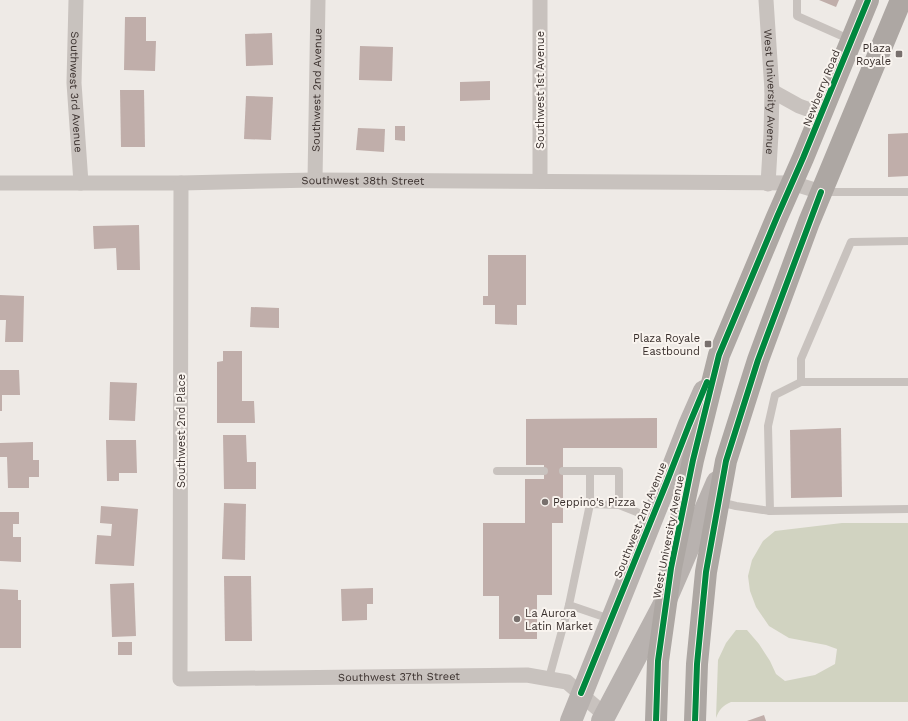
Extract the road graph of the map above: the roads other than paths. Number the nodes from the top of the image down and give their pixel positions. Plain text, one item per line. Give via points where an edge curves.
1 (76, 0) edge
2 (318, 0) edge
3 (540, 0) edge
4 (766, 0) edge
5 (797, 0) edge
6 (868, 0) edge
7 (901, 0) edge
8 (851, 40) junction
9 (772, 91) junction
10 (821, 114) junction
11 (315, 180) junction
12 (540, 181) junction
13 (0, 183) edge
14 (81, 183) junction
15 (181, 183) junction
16 (792, 183) junction
17 (768, 184) junction
18 (821, 192) junction
19 (908, 192) edge
20 (908, 241) edge
21 (719, 355) junction
22 (801, 382) junction
23 (908, 382) edge
24 (726, 461) junction
25 (497, 471) dead end
26 (544, 471) dead end
27 (563, 471) dead end
28 (590, 471) junction
29 (720, 501) junction
30 (590, 504) junction
31 (620, 505) junction
32 (908, 509) edge
33 (770, 511) junction
34 (652, 519) junction
35 (666, 600) junction
36 (569, 604) junction
37 (611, 620) junction
38 (549, 678) junction
39 (180, 679) joint
40 (581, 693) junction
41 (604, 718) edge
42 (571, 721) edge
43 (656, 721) edge
44 (695, 721) edge

1 - 14 street, Southwest 3rd Avenue via 74,83
2 - 11 street, Southwest 2nd Avenue
3 - 12 street, Southwest 1st Avenue
4 - 9 street, West University Avenue
5 - 8 lane via 797,16
6 - 8 main road, Newberry Road
7 - 18 main road
8 - 10 main road, Newberry Road
9 - 10 street via 799,106
9 - 17 street, West University Avenue
10 - 16 main road, Newberry Road
11 - 12 street, Southwest 38th Street
11 - 15 street, Southwest 38th Street
12 - 17 street, Southwest 38th Street
13 - 14 street, Southwest 38th Street
14 - 15 street, Southwest 38th Street
15 - 39 street, Southwest 2nd Place
16 - 17 street, Southwest 38th Street
16 - 18 street, Southwest 38th Street
16 - 21 main road, West University Avenue
18 - 19 lane
18 - 24 main road via 758,360
20 - 22 lane via 850,242 801,359
21 - 34 main road, Southwest 2nd Avenue
21 - 35 main road, West University Avenue via 693,460
22 - 23 lane
22 - 33 lane via 775,395 768,426
24 - 29 main road
24 - 35 main road
25 - 26 lane
27 - 28 lane
28 - 30 lane
28 - 31 lane via 620,471
29 - 33 lane
29 - 44 main road via 706,572 697,664
30 - 31 lane
30 - 36 lane
31 - 34 lane
32 - 33 lane
34 - 37 main road, Southwest 2nd Avenue
35 - 41 main road
35 - 43 main road, West University Avenue via 658,661
36 - 37 lane
36 - 38 lane
37 - 40 main road, Southwest 2nd Avenue
38 - 39 street, Southwest 37th Street via 527,675
38 - 40 street, Southwest 37th Street via 567,682
40 - 41 street, Southwest 37th Street
40 - 42 main road, Southwest 2nd Avenue

